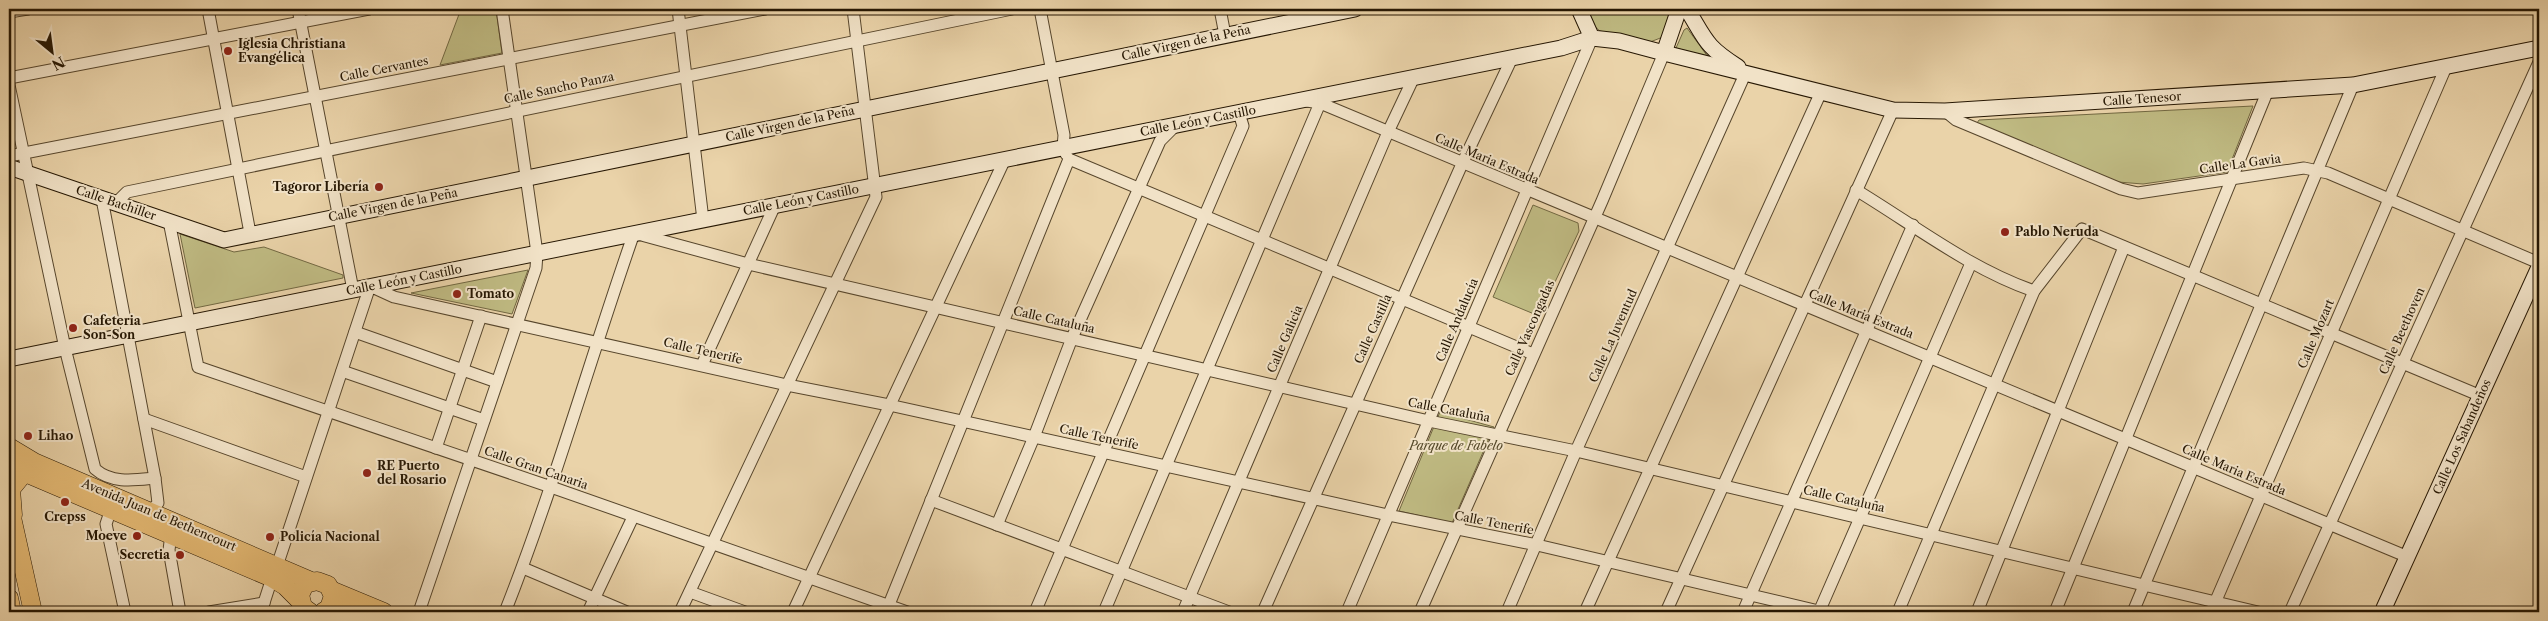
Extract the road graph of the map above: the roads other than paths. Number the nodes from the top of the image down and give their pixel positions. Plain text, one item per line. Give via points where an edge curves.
1 (28, 9) edge
2 (208, 9) edge
3 (298, 9) edge
4 (369, 9) edge
5 (502, 9) edge
6 (678, 9) edge
7 (765, 9) edge
8 (853, 9) edge
9 (1012, 9) edge
10 (1040, 9) edge
11 (1220, 9) edge
12 (1355, 9) edge
13 (1579, 9) edge
14 (1679, 9) edge
15 (1687, 9) edge
16 (9, 12) edge
17 (301, 21) junction
18 (680, 25) junction
19 (1225, 35) junction
20 (214, 38) junction
21 (1592, 38) junction
22 (857, 41) junction
23 (1561, 48) junction
24 (2539, 48) edge
25 (1664, 53) junction
26 (509, 58) junction
27 (1512, 58) junction
28 (1583, 61) junction
29 (2539, 62) edge
30 (2446, 67) junction
31 (1053, 70) junction
32 (1746, 72) junction
33 (686, 76) junction
34 (9, 78) edge
35 (1414, 78) junction
36 (2352, 85) junction
37 (9, 86) edge
38 (2268, 90) junction
39 (1821, 92) junction
40 (316, 96) junction
41 (1302, 100) junction
42 (1320, 103) junction
43 (866, 109) junction
44 (1893, 110) junction
45 (517, 111) junction
46 (1945, 111) junction
47 (228, 113) junction
48 (1239, 113) junction
49 (1176, 125) junction
50 (1388, 132) junction
51 (694, 144) junction
52 (43, 149) junction
53 (326, 150) junction
54 (22, 152) junction
55 (1066, 153) junction
56 (9, 156) edge
57 (1005, 159) junction
58 (1462, 164) junction
59 (9, 167) edge
60 (238, 169) junction
61 (2315, 170) junction
62 (26, 172) junction
63 (526, 178) junction
64 (2232, 179) junction
65 (876, 185) junction
66 (1140, 189) junction
67 (1856, 190) junction
68 (1527, 191) junction
69 (2389, 199) junction
70 (109, 201) junction
71 (775, 205) junction
72 (339, 216) junction
73 (1204, 216) junction
74 (1594, 218) junction
75 (703, 220) junction
76 (169, 221) junction
77 (1913, 225) junction
78 (2462, 230) junction
79 (250, 233) junction
80 (634, 234) junction
81 (224, 240) joint
82 (1262, 240) junction
83 (2124, 246) junction
84 (1667, 249) junction
85 (537, 253) junction
86 (1971, 263) junction
87 (2539, 263) edge
88 (748, 264) junction
89 (2539, 267) edge
90 (1329, 269) junction
91 (2193, 275) junction
92 (1736, 278) junction
93 (834, 284) junction
94 (370, 286) junction
95 (353, 290) junction
96 (2034, 291) junction
97 (1401, 300) junction
98 (2260, 305) junction
99 (1804, 306) junction
100 (935, 307) junction
101 (481, 316) junction
102 (190, 322) junction
103 (1003, 323) junction
104 (517, 324) junction
105 (1468, 328) junction
106 (1866, 330) junction
107 (355, 332) junction
108 (128, 334) junction
109 (2331, 334) junction
110 (1072, 338) junction
111 (597, 341) junction
112 (65, 348) junction
113 (1534, 354) junction
114 (1145, 355) junction
115 (1931, 356) junction
116 (9, 359) edge
117 (2403, 364) junction
118 (702, 365) junction
119 (463, 369) junction
120 (1207, 370) junction
121 (342, 371) junction
122 (497, 382) junction
123 (787, 385) junction
124 (1994, 385) junction
125 (1279, 386) junction
126 (2481, 396) junction
127 (1355, 404) junction
128 (889, 405) junction
129 (450, 408) junction
130 (328, 411) junction
131 (2058, 411) junction
132 (144, 419) junction
133 (484, 420) junction
134 (1429, 421) junction
135 (963, 422) junction
136 (1499, 434) junction
137 (1034, 437) junction
138 (2126, 440) junction
139 (9, 447) edge
140 (436, 448) junction
141 (1576, 451) junction
142 (1104, 452) junction
143 (471, 460) junction
144 (1166, 465) junction
145 (1650, 468) junction
146 (2193, 468) junction
147 (17, 469) edge
148 (306, 477) junction
149 (155, 478) junction
150 (1239, 482) junction
151 (1722, 485) junction
152 (552, 487) junction
153 (2261, 496) junction
154 (1313, 498) junction
155 (931, 500) junction
156 (1792, 501) junction
157 (9, 504) edge
158 (111, 509) junction
159 (151, 511) junction
160 (1388, 516) junction
161 (634, 517) junction
162 (1861, 518) junction
163 (14, 525) junction
164 (997, 525) junction
165 (2330, 526) junction
166 (1456, 530) junction
167 (171, 534) junction
168 (1931, 534) junction
169 (712, 544) junction
170 (1537, 545) junction
171 (1062, 550) junction
172 (2002, 551) junction
173 (2408, 557) junction
174 (1607, 562) junction
175 (523, 568) junction
176 (2073, 568) junction
177 (275, 572) junction
178 (1121, 572) junction
179 (809, 578) junction
180 (1681, 579) junction
181 (311, 581) junction
182 (2145, 584) junction
183 (331, 590) junction
184 (690, 592) junction
185 (1751, 594) junction
186 (1189, 597) junction
187 (9, 598) edge
188 (595, 599) junction
189 (305, 607) edge
190 (2213, 607) edge
191 (262, 608) edge
192 (2384, 608) dead end
193 (887, 609) edge
194 (326, 610) edge
195 (12, 612) edge
196 (33, 612) edge
197 (125, 612) edge
198 (180, 612) edge
199 (209, 612) edge
200 (346, 612) edge
201 (384, 612) edge
202 (419, 612) edge
203 (505, 612) edge
204 (588, 612) edge
205 (627, 612) edge
206 (680, 612) edge
207 (745, 612) edge
208 (793, 612) edge
209 (906, 612) edge
210 (1035, 612) edge
211 (1104, 612) edge
212 (1183, 612) edge
213 (1229, 612) edge
214 (1263, 612) edge
215 (1347, 612) edge
216 (1420, 612) edge
217 (1507, 612) edge
218 (1585, 612) edge
219 (1666, 612) edge
220 (1743, 612) edge
221 (1821, 612) edge
222 (1898, 612) edge
223 (1977, 612) edge
224 (2055, 612) edge
225 (2133, 612) edge
226 (2258, 612) edge
227 (2290, 612) edge

1 - 16 street
2 - 20 street
3 - 17 street
4 - 17 street
5 - 26 street
6 - 18 street
7 - 18 street, Calle Cervantes
8 - 22 street
9 - 22 street, Calle Sancho Panza
10 - 31 street
11 - 19 street
12 - 19 street, Calle Virgen de la Peña
13 - 21 street
14 - 25 street
15 - 32 street, Calle Tenesor via 1709,46
17 - 20 street
17 - 40 street
18 - 26 street, Calle Cervantes
18 - 33 street
19 - 31 street, Calle Virgen de la Peña
20 - 34 street
20 - 47 street
21 - 23 street, Calle León y Castillo
21 - 25 street, Calle Tenesor via 1619,41
21 - 28 street, Calle Andalucía
22 - 33 street, Calle Sancho Panza
22 - 43 street
23 - 27 street, Calle León y Castillo
23 - 28 street via 1576,52
24 - 30 street, Calle Tenesor
25 - 32 street, Calle Tenesor
25 - 74 street, Calle Vascongadas
26 - 40 street, Calle Cervantes
26 - 45 street
27 - 35 street, Calle León y Castillo
27 - 58 street, Calle Castilla
28 - 68 street, Calle Andalucía
29 - 78 street, Calle Beethoven
30 - 36 street, Calle Tenesor
30 - 69 street, Calle Mozart
31 - 43 street, Calle Virgen de la Peña
31 - 55 street
32 - 39 street, Calle Tenesor
32 - 84 street, Calle La Juventud
33 - 45 street, Calle Sancho Panza
33 - 51 street
35 - 41 street, Calle León y Castillo
35 - 50 street, Calle Galicia
36 - 38 street, Calle Tenesor
36 - 61 street
37 - 54 street
38 - 46 street, Calle Tenesor
38 - 64 street
39 - 44 street, Calle Tenesor
39 - 92 street
40 - 47 street, Calle Cervantes
40 - 53 street
41 - 42 street, Calle Maria Estrada
41 - 48 street, Calle León y Castillo
42 - 50 street, Calle Maria Estrada
42 - 82 street
43 - 51 street, Calle Virgen de la Peña
43 - 65 street
44 - 46 street, Calle Tenesor
44 - 67 street
45 - 53 street, Calle Sancho Panza
45 - 63 street
46 - 64 street, Calle La Gavia via 1956,120 2121,190 2138,193
47 - 52 street, Calle Cervantes
47 - 60 street
48 - 49 street, Calle León y Castillo
48 - 73 street via 1243,126
49 - 55 street, Calle León y Castillo
49 - 66 street via 1160,141
50 - 58 street, Calle Maria Estrada
50 - 90 street, Calle Galicia
51 - 63 street, Calle Virgen de la Peña
51 - 75 street
52 - 54 street, Calle Cervantes
52 - 62 street via 30,162
53 - 60 street, Calle Sancho Panza
53 - 72 street
54 - 56 street, Calle Cervantes
54 - 62 street
55 - 57 street, Calle León y Castillo
55 - 66 street
55 - 103 street
57 - 65 street, Calle León y Castillo
57 - 100 street
58 - 68 street, Calle Maria Estrada
58 - 97 street, Calle Castilla
59 - 62 street, Calle Bachiller
60 - 70 street, Calle Sancho Panza via 127,192
60 - 79 street
61 - 64 street, Calle La Gavia via 2304,168
61 - 69 street, Calle La Gavia
61 - 98 street
62 - 70 street, Calle Bachiller
62 - 112 street
63 - 72 street, Calle Virgen de la Peña
63 - 85 street
64 - 91 street
65 - 71 street, Calle León y Castillo
65 - 93 street via 876,197
66 - 73 street
66 - 110 street
67 - 77 street
67 - 99 street
68 - 74 street, Calle Maria Estrada
68 - 105 street, Calle Andalucía
69 - 78 street, Calle La Gavia
69 - 109 street, Calle Mozart
70 - 76 street, Calle Bachiller
70 - 108 street
71 - 75 street, Calle León y Castillo
71 - 88 street
72 - 79 street, Calle Virgen de la Peña
72 - 95 street
73 - 82 street
73 - 114 street
74 - 84 street, Calle Maria Estrada
74 - 113 street, Calle Vascongadas
75 - 80 street, Calle León y Castillo
76 - 81 street, Calle Bachiller
76 - 102 street
77 - 86 street
77 - 106 street
78 - 87 street, Calle La Gavia
78 - 117 street, Calle Beethoven
79 - 81 street, Calle Virgen de la Peña
80 - 85 street, Calle León y Castillo
80 - 88 street, Calle Cataluña
80 - 111 street
82 - 90 street
82 - 120 street
83 - 91 street
83 - 96 street via 2082,229
83 - 131 street
84 - 92 street, Calle Maria Estrada
84 - 141 street, Calle La Juventud
85 - 94 street, Calle León y Castillo
85 - 104 street via 536,268
86 - 96 street via 2007,282
86 - 115 street
88 - 93 street, Calle Cataluña
88 - 118 street
89 - 126 street, Calle Los Sabandeños
90 - 97 street
90 - 125 street, Calle Galicia
91 - 98 street
91 - 138 street
92 - 99 street, Calle Maria Estrada
92 - 145 street
93 - 100 street, Calle Cataluña
93 - 123 street
94 - 95 street, Calle León y Castillo
94 - 101 street, Calle Tenerife via 394,297
94 - 107 street
95 - 102 street, Calle León y Castillo
96 - 124 street
97 - 105 street
97 - 127 street, Calle Castilla
98 - 109 street
98 - 146 street
99 - 106 street, Calle Maria Estrada
99 - 151 street
100 - 103 street, Calle Cataluña
100 - 128 street
101 - 104 street, Calle Tenerife
101 - 119 street
102 - 108 street, Calle León y Castillo
102 - 130 street, Calle Gran Canaria via 198,366
103 - 110 street, Calle Cataluña
103 - 135 street
104 - 111 street, Calle Tenerife
104 - 122 street
105 - 113 street
105 - 134 street, Calle Andalucía
106 - 115 street, Calle Maria Estrada
106 - 156 street
107 - 119 street
107 - 121 street
108 - 112 street, Calle León y Castillo
108 - 132 street
109 - 117 street
109 - 153 street, Calle Mozart
110 - 114 street, Calle Cataluña
110 - 137 street
111 - 118 street, Calle Tenerife
111 - 152 street
112 - 116 street, Calle León y Castillo
112 - 149 street via 95,469 101,475 124,481
113 - 136 street, Calle Vascongadas
114 - 120 street, Calle Cataluña
114 - 142 street
115 - 124 street, Calle Maria Estrada
115 - 162 street
117 - 126 street
117 - 165 street, Calle Beethoven
118 - 123 street, Calle Tenerife
119 - 122 street
119 - 129 street
120 - 125 street, Calle Cataluña
120 - 144 street
121 - 129 street
121 - 130 street
122 - 133 street
123 - 128 street, Calle Tenerife
123 - 169 street
124 - 131 street, Calle Maria Estrada
124 - 168 street
125 - 127 street, Calle Cataluña
125 - 150 street, Calle Galicia
126 - 173 street, Calle Los Sabandeños
127 - 134 street, Calle Cataluña
127 - 154 street, Calle Castilla
128 - 135 street, Calle Tenerife
128 - 179 street
129 - 133 street
129 - 140 street
130 - 140 street, Calle Gran Canaria
130 - 148 street
131 - 138 street, Calle Maria Estrada
131 - 172 street
132 - 148 street
132 - 149 street
133 - 143 street
134 - 136 street, Calle Cataluña
134 - 160 street, Calle Andalucía
135 - 137 street, Calle Tenerife
135 - 155 street
136 - 141 street, Calle Cataluña
136 - 166 street, Calle Vascongadas
137 - 142 street, Calle Tenerife
137 - 164 street
138 - 146 street, Calle Maria Estrada
138 - 176 street
139 - 159 main road, Avenida Juan de Bethencourt via 34,462
140 - 143 street, Calle Gran Canaria
141 - 145 street, Calle Cataluña
141 - 170 street, Calle La Juventud
142 - 144 street, Calle Tenerife
142 - 171 street
143 - 152 street, Calle Gran Canaria
143 - 202 street
144 - 150 street, Calle Tenerife
144 - 178 street
145 - 151 street, Calle Cataluña
145 - 174 street
146 - 153 street, Calle Maria Estrada
146 - 182 street
147 - 158 main road, Avenida Juan de Bethencourt
147 - 163 main road via 11,490
148 - 177 street
149 - 159 street via 158,503
150 - 154 street, Calle Tenerife
150 - 186 street, Calle Galicia
151 - 156 street, Calle Cataluña
151 - 180 street
152 - 161 street, Calle Gran Canaria
152 - 175 street
153 - 165 street, Calle Maria Estrada
153 - 190 street, Calle Mozart
154 - 160 street, Calle Tenerife
154 - 214 street, Calle Castilla
155 - 164 street
155 - 193 street
156 - 162 street, Calle Cataluña
156 - 185 street
157 - 163 main road
158 - 167 main road, Avenida Juan de Bethencourt
158 - 197 street via 106,524
159 - 177 main road, Avenida Juan de Bethencourt
160 - 166 street, Calle Tenerife
160 - 215 street, Calle Andalucía
161 - 169 street, Calle Gran Canaria
161 - 188 street
162 - 168 street, Calle Cataluña
162 - 221 street
163 - 196 main road
164 - 171 street
165 - 173 street, Calle Maria Estrada
165 - 227 street, Calle Beethoven
166 - 170 street, Calle Tenerife
166 - 216 street, Calle Vascongadas
167 - 177 main road, Avenida Juan de Bethencourt
167 - 198 street via 169,550
168 - 172 street, Calle Cataluña
168 - 222 street
169 - 179 street, Calle Gran Canaria
169 - 184 street
170 - 174 street, Calle Tenerife
170 - 217 street, Calle La Juventud
171 - 178 street
171 - 210 street
172 - 176 street, Calle Cataluña
172 - 223 street
173 - 192 street, Calle Los Sabandeños
174 - 180 street, Calle Tenerife
174 - 218 street
175 - 188 street
175 - 203 street
176 - 182 street, Calle Cataluña
176 - 224 street
177 - 181 main road, Avenida Juan de Bethencourt
177 - 189 main road, Avenida Juan de Bethencourt
177 - 191 street
178 - 186 street
178 - 211 street
179 - 193 street, Calle Gran Canaria
179 - 208 street
180 - 185 street, Calle Tenerife
180 - 219 street
181 - 183 main road, Avenida Juan de Bethencourt via 323,582
181 - 189 main road via 302,589
182 - 190 street, Calle Cataluña
182 - 225 street
183 - 194 main road via 333,596
183 - 201 main road
184 - 206 street
184 - 207 street
185 - 220 street
185 - 221 street, Calle Tenerife
186 - 212 street, Calle Galicia
186 - 213 street
187 - 195 main road
188 - 204 street
188 - 205 street
190 - 226 street, Calle Cataluña
191 - 199 street
193 - 209 street, Calle Gran Canaria
194 - 200 main road

